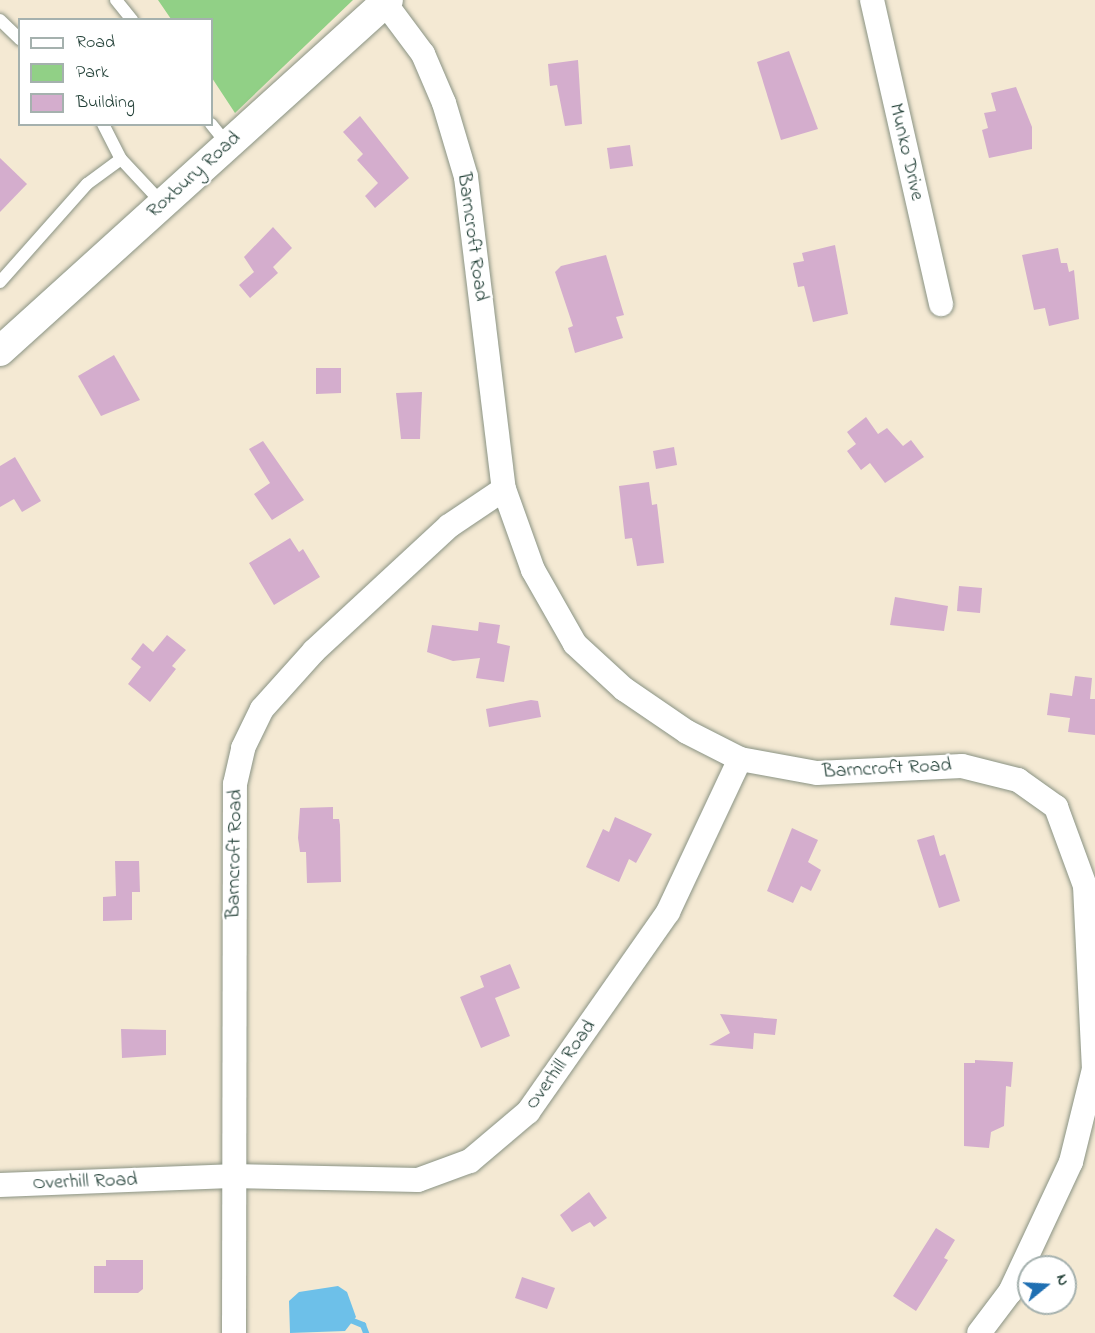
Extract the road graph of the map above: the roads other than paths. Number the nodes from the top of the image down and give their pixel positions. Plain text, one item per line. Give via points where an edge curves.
1 (116, 0) edge
2 (872, 0) edge
3 (387, 2) edge
4 (130, 18) edge
5 (0, 20) edge
6 (18, 37) edge
7 (104, 126) edge
8 (220, 135) edge
9 (121, 159) junction
10 (163, 203) junction
11 (0, 282) edge
12 (941, 304) dead end
13 (0, 351) edge
14 (504, 489) junction
15 (740, 759) junction
16 (231, 1176) junction
17 (0, 1185) edge
18 (234, 1333) edge
19 (980, 1333) edge

1 - 4 lane
2 - 12 street, Munko Drive
3 - 8 street, Roxbury Road
3 - 14 street, Barncroft Road via 423,54 444,103 466,177
5 - 6 lane
7 - 9 lane
8 - 10 street, Roxbury Road
9 - 10 lane
9 - 11 lane via 87,184
10 - 13 street, Roxbury Road
14 - 15 street, Barncroft Road via 533,570 575,644 633,695 687,732
14 - 16 street, Barncroft Road via 449,526 314,651 262,709 243,748 235,784
15 - 16 street, Overhill Road via 668,912 528,1112 470,1161 418,1180
15 - 19 street, Barncroft Road via 817,773 962,766 1018,780 1056,807 1085,886 1094,1069 1071,1162 1010,1292
16 - 17 street, Overhill Road
16 - 18 street, Barncroft Road

